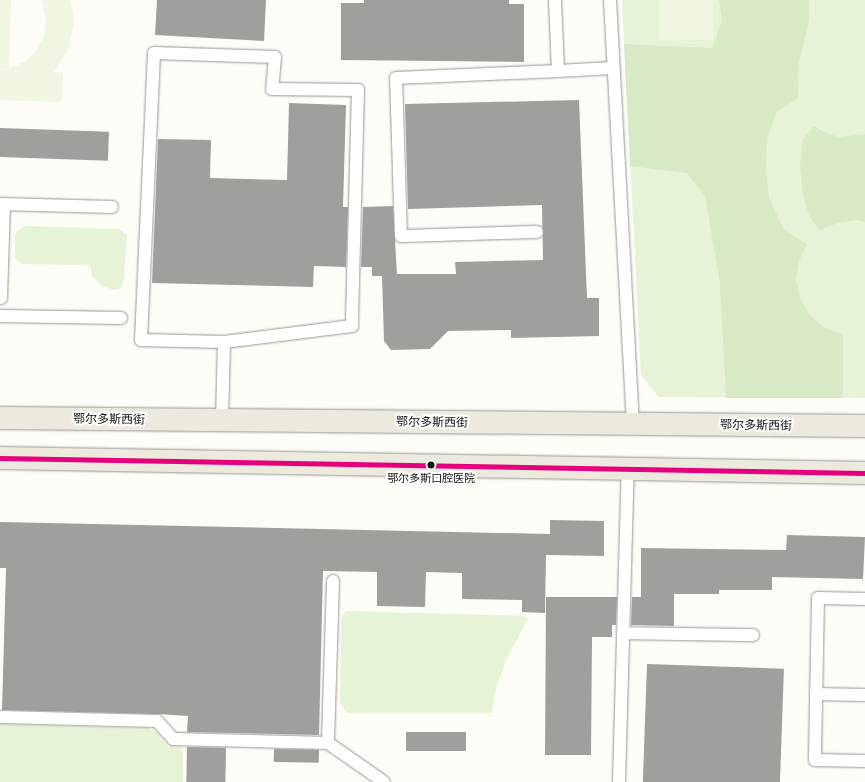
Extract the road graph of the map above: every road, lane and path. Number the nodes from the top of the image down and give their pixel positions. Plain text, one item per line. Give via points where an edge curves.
1 (555, 0) edge
2 (610, 0) edge
3 (613, 68) junction
4 (558, 71) junction
5 (2, 204) edge
6 (112, 207) dead end
7 (537, 232) dead end
8 (0, 301) edge
9 (0, 316) edge
10 (120, 318) dead end
11 (224, 342) junction
12 (0, 418) edge
13 (222, 420) junction
14 (633, 424) junction
15 (865, 426) edge
16 (0, 458) edge
17 (628, 469) junction
18 (865, 473) edge
19 (333, 581) dead end
20 (865, 599) edge
21 (623, 633) junction
22 (753, 635) dead end
23 (816, 694) junction
24 (865, 695) edge
25 (0, 716) edge
26 (328, 743) junction
27 (865, 761) edge
28 (384, 782) edge
29 (618, 782) edge

1 - 4 lane
2 - 3 lane
3 - 4 lane
3 - 14 lane
4 - 7 lane via 396,78 401,236
5 - 6 lane
5 - 8 lane
9 - 10 lane
11 - 11 lane via 141,340 154,53 275,57 272,89 358,90 352,326
11 - 13 lane
12 - 13 main road, 鄂尔多斯西街
13 - 14 main road, 鄂尔多斯西街
14 - 15 main road, 鄂尔多斯西街
16 - 17 main road
17 - 18 main road
17 - 21 lane
19 - 26 lane
20 - 23 lane via 818,598
21 - 22 lane
21 - 29 lane
23 - 24 lane
23 - 27 lane via 815,760
25 - 26 lane via 157,721 173,739
26 - 28 lane

